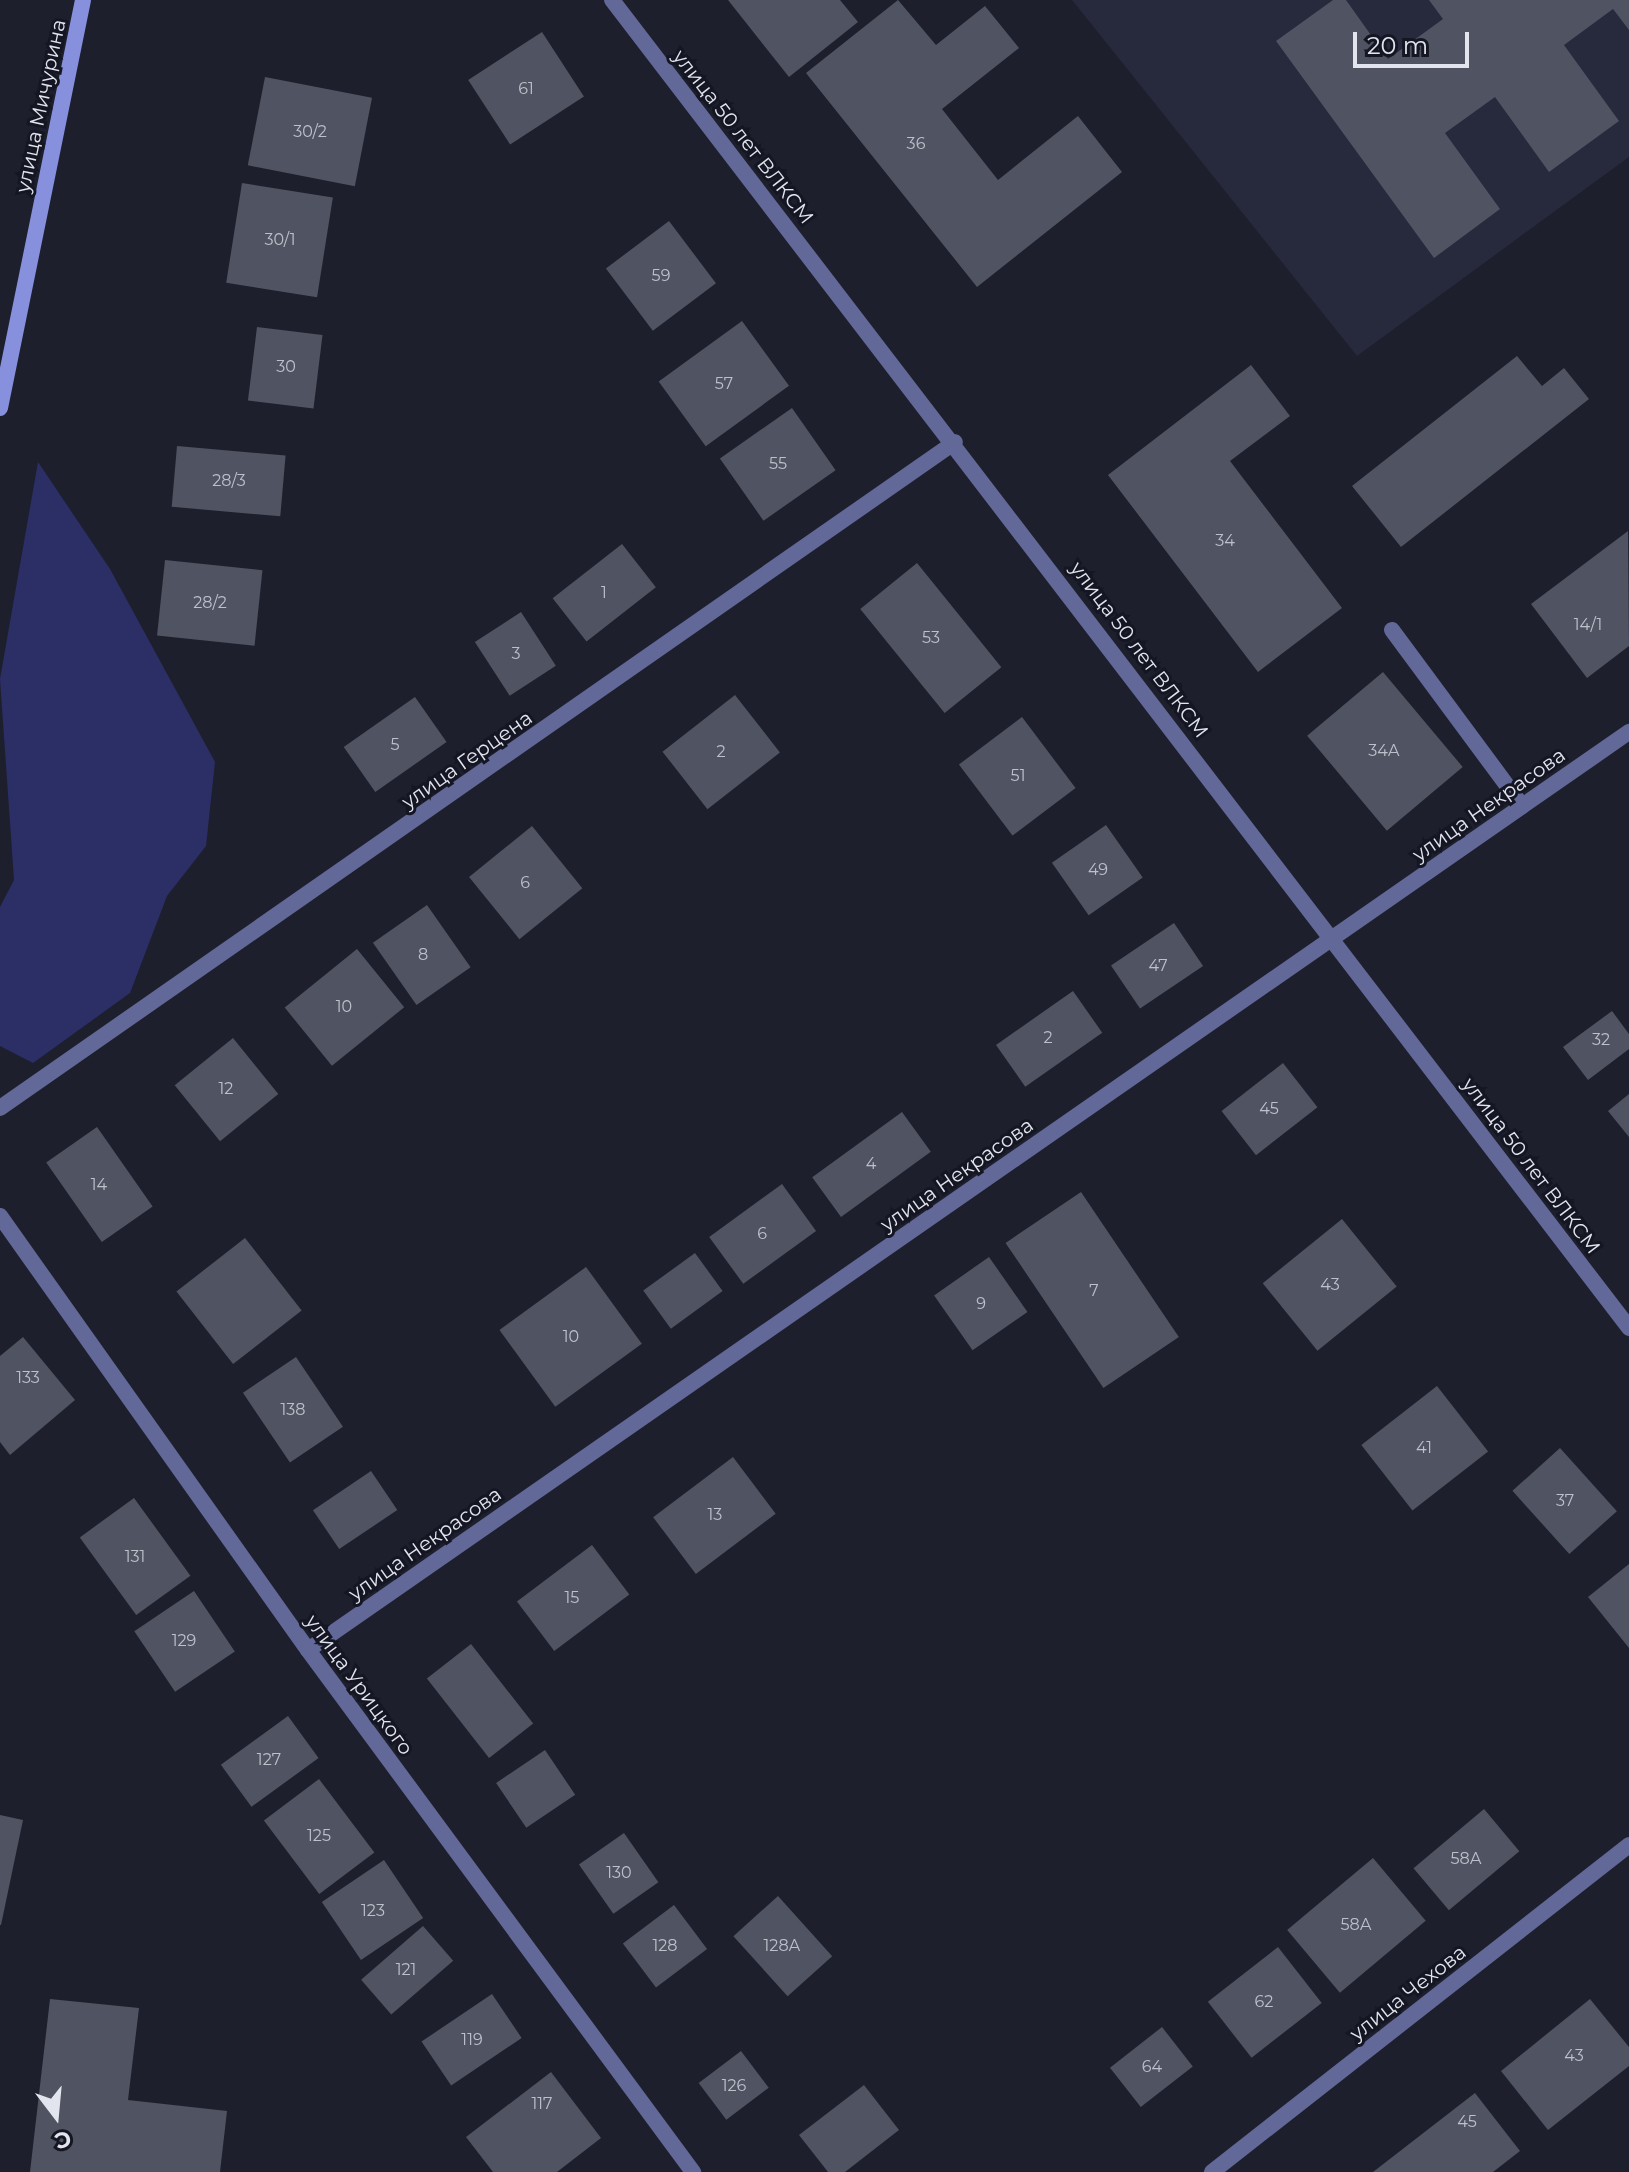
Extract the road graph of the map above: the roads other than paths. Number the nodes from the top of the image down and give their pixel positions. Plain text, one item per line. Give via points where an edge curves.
1 (83, 0) edge
2 (612, 0) edge
3 (0, 408) edge
4 (955, 442) junction
5 (1392, 630) dead end
6 (1629, 732) edge
7 (1522, 806) junction
8 (1332, 938) junction
9 (0, 1108) edge
10 (0, 1216) edge
11 (1629, 1328) edge
12 (308, 1650) junction
13 (1629, 1845) edge
14 (693, 2172) edge
15 (1212, 2172) edge

1 - 3 main road, улица Мичурина
2 - 4 street, улица 50 лет ВЛКСМ
4 - 8 street, улица 50 лет ВЛКСМ
4 - 9 street, улица Герцена
5 - 7 street
6 - 7 street, улица Некрасова
7 - 8 street, улица Некрасова
8 - 11 street, улица 50 лет ВЛКСМ
8 - 12 street, улица Некрасова
10 - 12 street, улица Урицкого
12 - 14 street, улица Урицкого
13 - 15 street, улица Чехова

